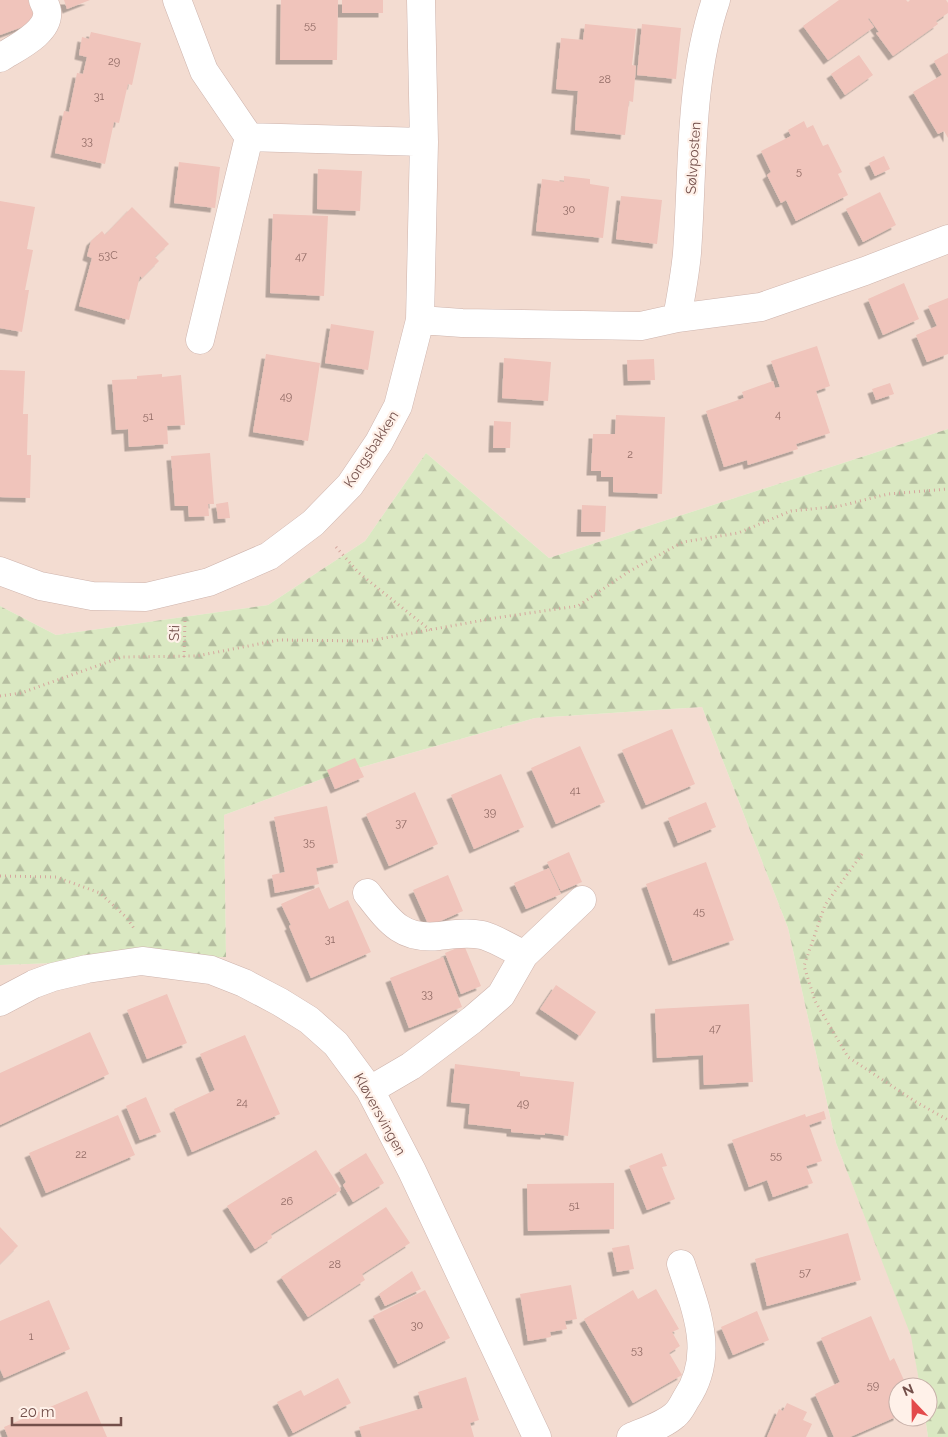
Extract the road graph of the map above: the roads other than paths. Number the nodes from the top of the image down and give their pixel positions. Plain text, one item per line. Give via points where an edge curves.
1 (43, 0) edge
2 (177, 0) edge
3 (421, 0) edge
4 (716, 0) edge
5 (0, 58) edge
6 (249, 137) junction
7 (424, 142) junction
8 (948, 239) edge
9 (678, 318) junction
10 (420, 320) junction
11 (200, 340) dead end
12 (0, 571) edge
13 (367, 893) dead end
14 (582, 900) dead end
15 (524, 955) junction
16 (0, 1002) edge
17 (370, 1090) junction
18 (681, 1264) dead end
19 (537, 1437) edge
20 (631, 1437) edge

1 - 5 street via 48,12 44,27
2 - 6 street via 204,70
3 - 7 street, Kongsbakken
4 - 9 street, Sølvposten via 700,65 687,255
6 - 7 street
6 - 11 street
7 - 10 street, Kongsbakken
8 - 9 street via 762,307
9 - 10 street via 641,326
10 - 12 street, Kongsbakken via 398,406 379,442 350,485 313,523 269,556 209,582 146,597 92,596 40,586
13 - 15 street via 383,914 412,935 483,935
14 - 15 street
15 - 17 street via 501,995 411,1066
16 - 17 street, Kløversvingen via 52,977 87,969 142,961 211,970 244,983 309,1020 336,1044
17 - 19 street, Kløversvingen via 412,1171
18 - 20 street via 699,1326 702,1348 699,1375 676,1414

